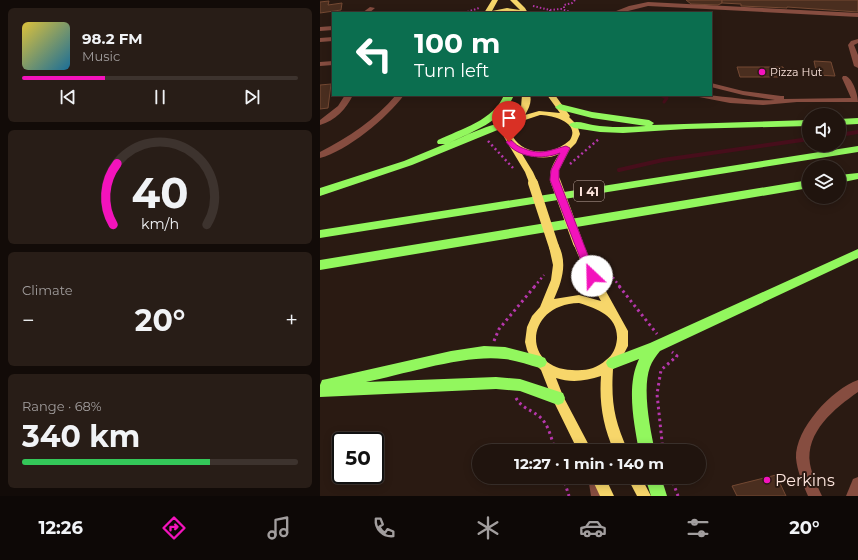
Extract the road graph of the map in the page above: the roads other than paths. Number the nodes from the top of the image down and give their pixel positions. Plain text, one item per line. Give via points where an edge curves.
1 (495, 0) edge
2 (513, 0) edge
3 (631, 3) edge
4 (372, 8) dead end
5 (699, 10) edge
6 (366, 12) edge
7 (489, 12) edge
8 (494, 12) edge
9 (519, 12) edge
10 (524, 12) edge
11 (616, 12) edge
12 (858, 15) edge
13 (332, 28) edge
14 (320, 29) edge
15 (332, 38) edge
16 (320, 40) edge
17 (858, 41) edge
18 (332, 63) edge
19 (320, 64) edge
20 (858, 66) edge
21 (846, 78) dead end
22 (712, 85) edge
23 (348, 96) edge
24 (399, 96) edge
25 (509, 96) edge
26 (526, 96) edge
27 (552, 96) edge
28 (707, 96) edge
29 (797, 100) junction
30 (857, 100) edge
31 (560, 107) junction
32 (516, 121) junction
33 (858, 121) edge
34 (571, 122) junction
35 (846, 122) edge
36 (320, 123) edge
37 (802, 123) edge
38 (686, 126) junction
39 (514, 147) junction
40 (566, 148) junction
41 (858, 149) edge
42 (320, 156) edge
43 (380, 172) junction
44 (858, 176) edge
45 (846, 179) edge
46 (802, 185) edge
47 (320, 192) edge
48 (320, 234) edge
49 (858, 253) edge
50 (320, 265) edge
51 (545, 309) junction
52 (612, 312) junction
53 (657, 342) junction
54 (543, 365) junction
55 (610, 365) junction
56 (858, 385) edge
57 (320, 386) edge
58 (320, 390) edge
59 (558, 398) junction
60 (581, 444) edge
61 (618, 444) edge
62 (645, 444) edge
63 (597, 484) edge
64 (601, 484) edge
65 (638, 484) edge
66 (655, 484) edge
67 (858, 484) edge
68 (598, 496) edge
69 (607, 496) edge
70 (644, 496) edge
71 (659, 496) edge
72 (814, 496) edge
73 (853, 496) edge

1 - 7 main road
2 - 10 main road
3 - 5 street
3 - 11 street
4 - 6 street
5 - 12 street
8 - 9 main road
13 - 14 street
15 - 16 street
17 - 20 street via 851,45
18 - 19 street
21 - 30 street
22 - 29 street via 743,93
23 - 36 street via 342,108
24 - 42 street via 372,124
25 - 43 highway via 500,111 490,118
26 - 32 main road via 525,108
27 - 31 main road
28 - 29 street via 745,103
29 - 30 street
31 - 34 main road
31 - 38 highway via 614,119
32 - 34 main road via 534,114 550,113
32 - 39 main road via 509,129 508,136
32 - 43 highway
33 - 35 highway
34 - 38 highway via 600,129 623,130
34 - 40 main road via 576,137
37 - 38 highway
39 - 40 main road via 539,155
39 - 51 main road, bridge via 533,183 554,247 559,272
40 - 52 main road, bridge via 555,170 554,180 592,276
41 - 48 highway, I 41
43 - 47 highway
44 - 45 highway
46 - 50 highway, I 41
49 - 53 highway
51 - 52 main road via 555,303 579,299 597,303
51 - 54 main road via 534,323 530,339 531,347
52 - 55 main road via 621,323 624,336 621,350
53 - 55 highway
53 - 62 highway via 641,373
54 - 55 main road via 560,374 576,377 593,374
54 - 57 highway via 505,353 484,352
54 - 59 main road
55 - 61 main road via 605,398 610,428
56 - 72 street via 816,420 807,436 803,453 806,474
58 - 59 highway via 496,383 520,385
59 - 60 main road
63 - 68 street
64 - 69 main road
65 - 70 main road
66 - 71 highway
67 - 73 street

